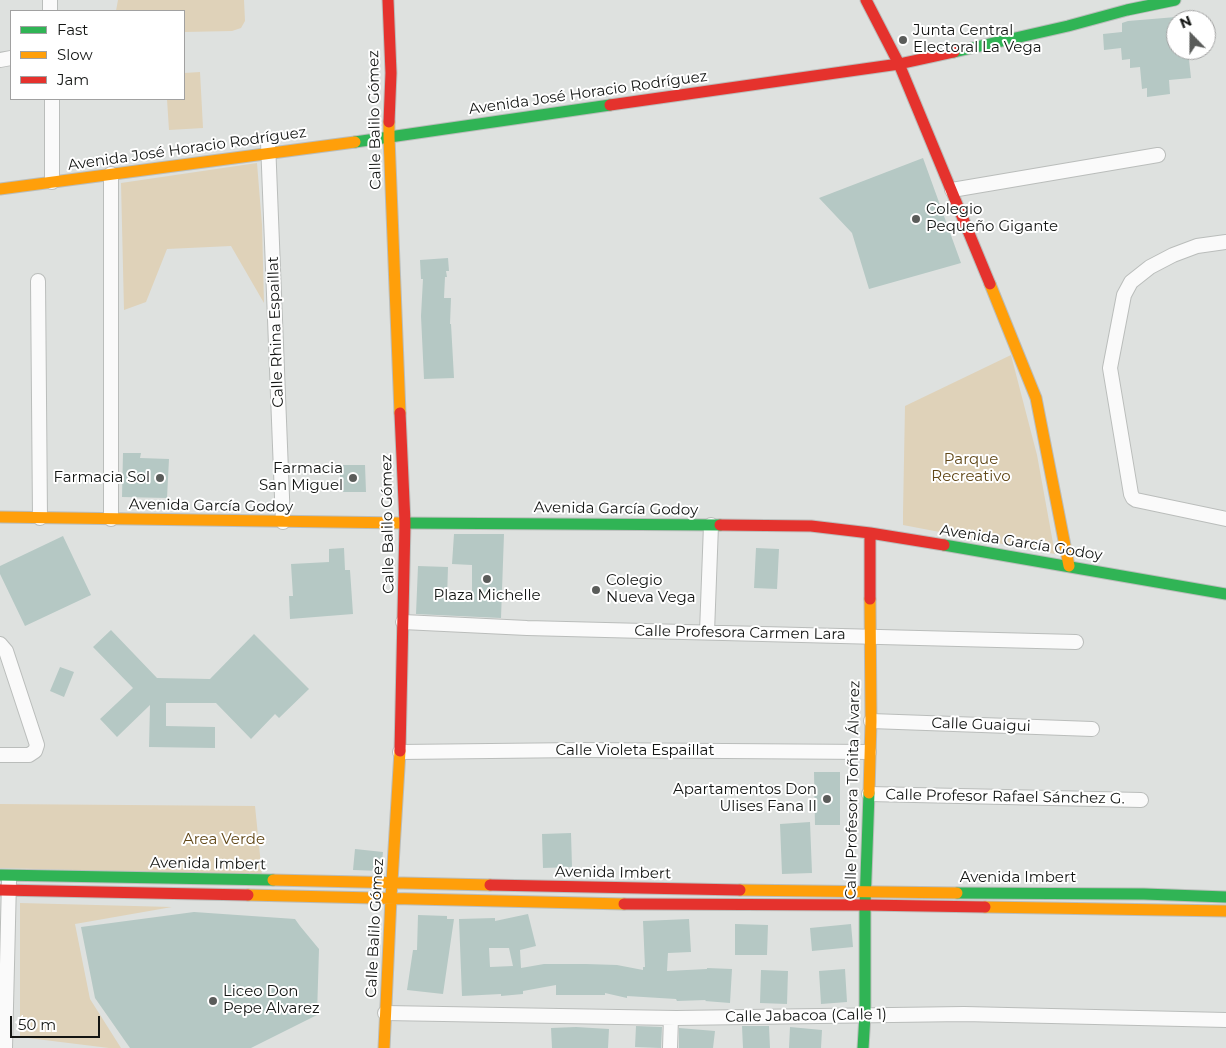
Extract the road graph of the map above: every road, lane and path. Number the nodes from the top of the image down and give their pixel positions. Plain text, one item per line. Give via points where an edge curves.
1 (388, 0) edge
2 (866, 0) edge
3 (1176, 0) edge
4 (899, 64) junction
5 (52, 100) edge
6 (388, 128) junction
7 (268, 145) junction
8 (1158, 155) dead end
9 (52, 173) junction
10 (111, 174) junction
11 (0, 189) edge
12 (952, 190) junction
13 (1226, 242) edge
14 (38, 281) dead end
15 (0, 517) edge
16 (40, 518) junction
17 (1226, 519) edge
18 (111, 520) junction
19 (283, 522) junction
20 (405, 523) junction
21 (711, 526) junction
22 (870, 533) junction
23 (1069, 566) junction
24 (1226, 594) edge
25 (403, 622) junction
26 (708, 632) junction
27 (870, 636) junction
28 (1076, 642) dead end
29 (0, 644) edge
30 (871, 721) junction
31 (1092, 729) dead end
32 (400, 752) junction
33 (870, 752) junction
34 (0, 755) edge
35 (869, 794) junction
36 (1142, 800) dead end
37 (4, 875) edge
38 (145, 878) junction
39 (393, 882) junction
40 (593, 888) junction
41 (4, 890) edge
42 (145, 892) junction
43 (866, 892) junction
44 (1172, 895) junction
45 (1226, 897) edge
46 (391, 898) junction
47 (592, 904) junction
48 (865, 905) junction
49 (1171, 910) junction
50 (1226, 910) edge
51 (385, 1013) junction
52 (865, 1015) junction
53 (671, 1018) junction
54 (1226, 1020) edge
55 (4, 1048) edge
56 (384, 1048) edge
57 (670, 1048) edge
58 (863, 1048) edge

1 - 6 main road, Calle Balilo Gómez via 391,73
2 - 4 main road
3 - 4 main road, Avenida José Horacio Rodríguez
4 - 6 main road, Avenida José Horacio Rodríguez
4 - 12 main road
5 - 9 street
6 - 7 main road, Avenida José Horacio Rodríguez
6 - 20 main road, Calle Balilo Gómez
7 - 10 main road, Avenida José Horacio Rodríguez via 201,161
7 - 19 street, Calle Rhina Espaillat
8 - 12 street
9 - 10 main road, Avenida José Horacio Rodríguez
9 - 11 main road, Avenida José Horacio Rodríguez
10 - 18 street
12 - 23 main road via 1036,398
13 - 17 street via 1197,246 1173,255 1131,282 1124,295 1110,368 1133,498
14 - 16 street
15 - 16 main road, Avenida García Godoy
16 - 18 main road, Avenida García Godoy
18 - 19 main road, Avenida García Godoy
19 - 20 main road, Avenida García Godoy
20 - 21 main road, Avenida García Godoy
20 - 25 main road, Calle Balilo Gómez
21 - 22 main road, Avenida García Godoy via 811,526
21 - 26 street
22 - 23 main road, Avenida García Godoy
22 - 27 main road, Calle Profesora Toñita Álvarez
23 - 24 main road, Avenida García Godoy
25 - 26 street, Calle Profesora Carmen Lara
25 - 32 main road, Calle Balilo Gómez
26 - 27 street, Calle Profesora Carmen Lara
27 - 28 street, Calle Profesora Carmen Lara
27 - 30 main road, Calle Profesora Toñita Álvarez
29 - 34 street via 6,651 38,744 29,755
30 - 31 street, Calle Guaigui
30 - 33 main road, Calle Profesora Toñita Álvarez
32 - 33 street, Calle Violeta Espaillat
32 - 39 main road, Calle Balilo Gómez
33 - 35 main road, Calle Profesora Toñita Álvarez
35 - 36 street, Calle Profesor Rafael Sánchez G.
35 - 43 main road, Calle Profesora Toñita Álvarez
37 - 38 main road, Avenida Imbert
37 - 41 street
38 - 39 main road, Avenida Imbert
38 - 42 main road
39 - 40 main road, Avenida Imbert
39 - 46 main road, Calle Balilo Gómez
40 - 43 main road, Avenida Imbert
40 - 47 main road
41 - 42 main road, Avenida Imbert
41 - 55 street
42 - 46 main road, Avenida Imbert
43 - 44 main road, Avenida Imbert
43 - 48 main road, Calle Profesora Toñita Álvarez
44 - 45 main road, Avenida Imbert
44 - 49 main road
46 - 47 main road, Avenida Imbert
46 - 51 main road, Calle Balilo Gómez
47 - 48 main road, Avenida Imbert
48 - 49 main road, Avenida Imbert
48 - 52 main road, Calle Profesora Toñita Álvarez
49 - 50 main road, Avenida Imbert
51 - 53 street, Calle Jabacoa (Calle 1)
51 - 56 main road, Calle Balilo Gómez
52 - 53 street, Calle Jabacoa (Calle 1)
52 - 54 street, Calle Jabacoa (Calle 1)
52 - 58 main road, Calle Profesora Toñita Álvarez
53 - 57 street

